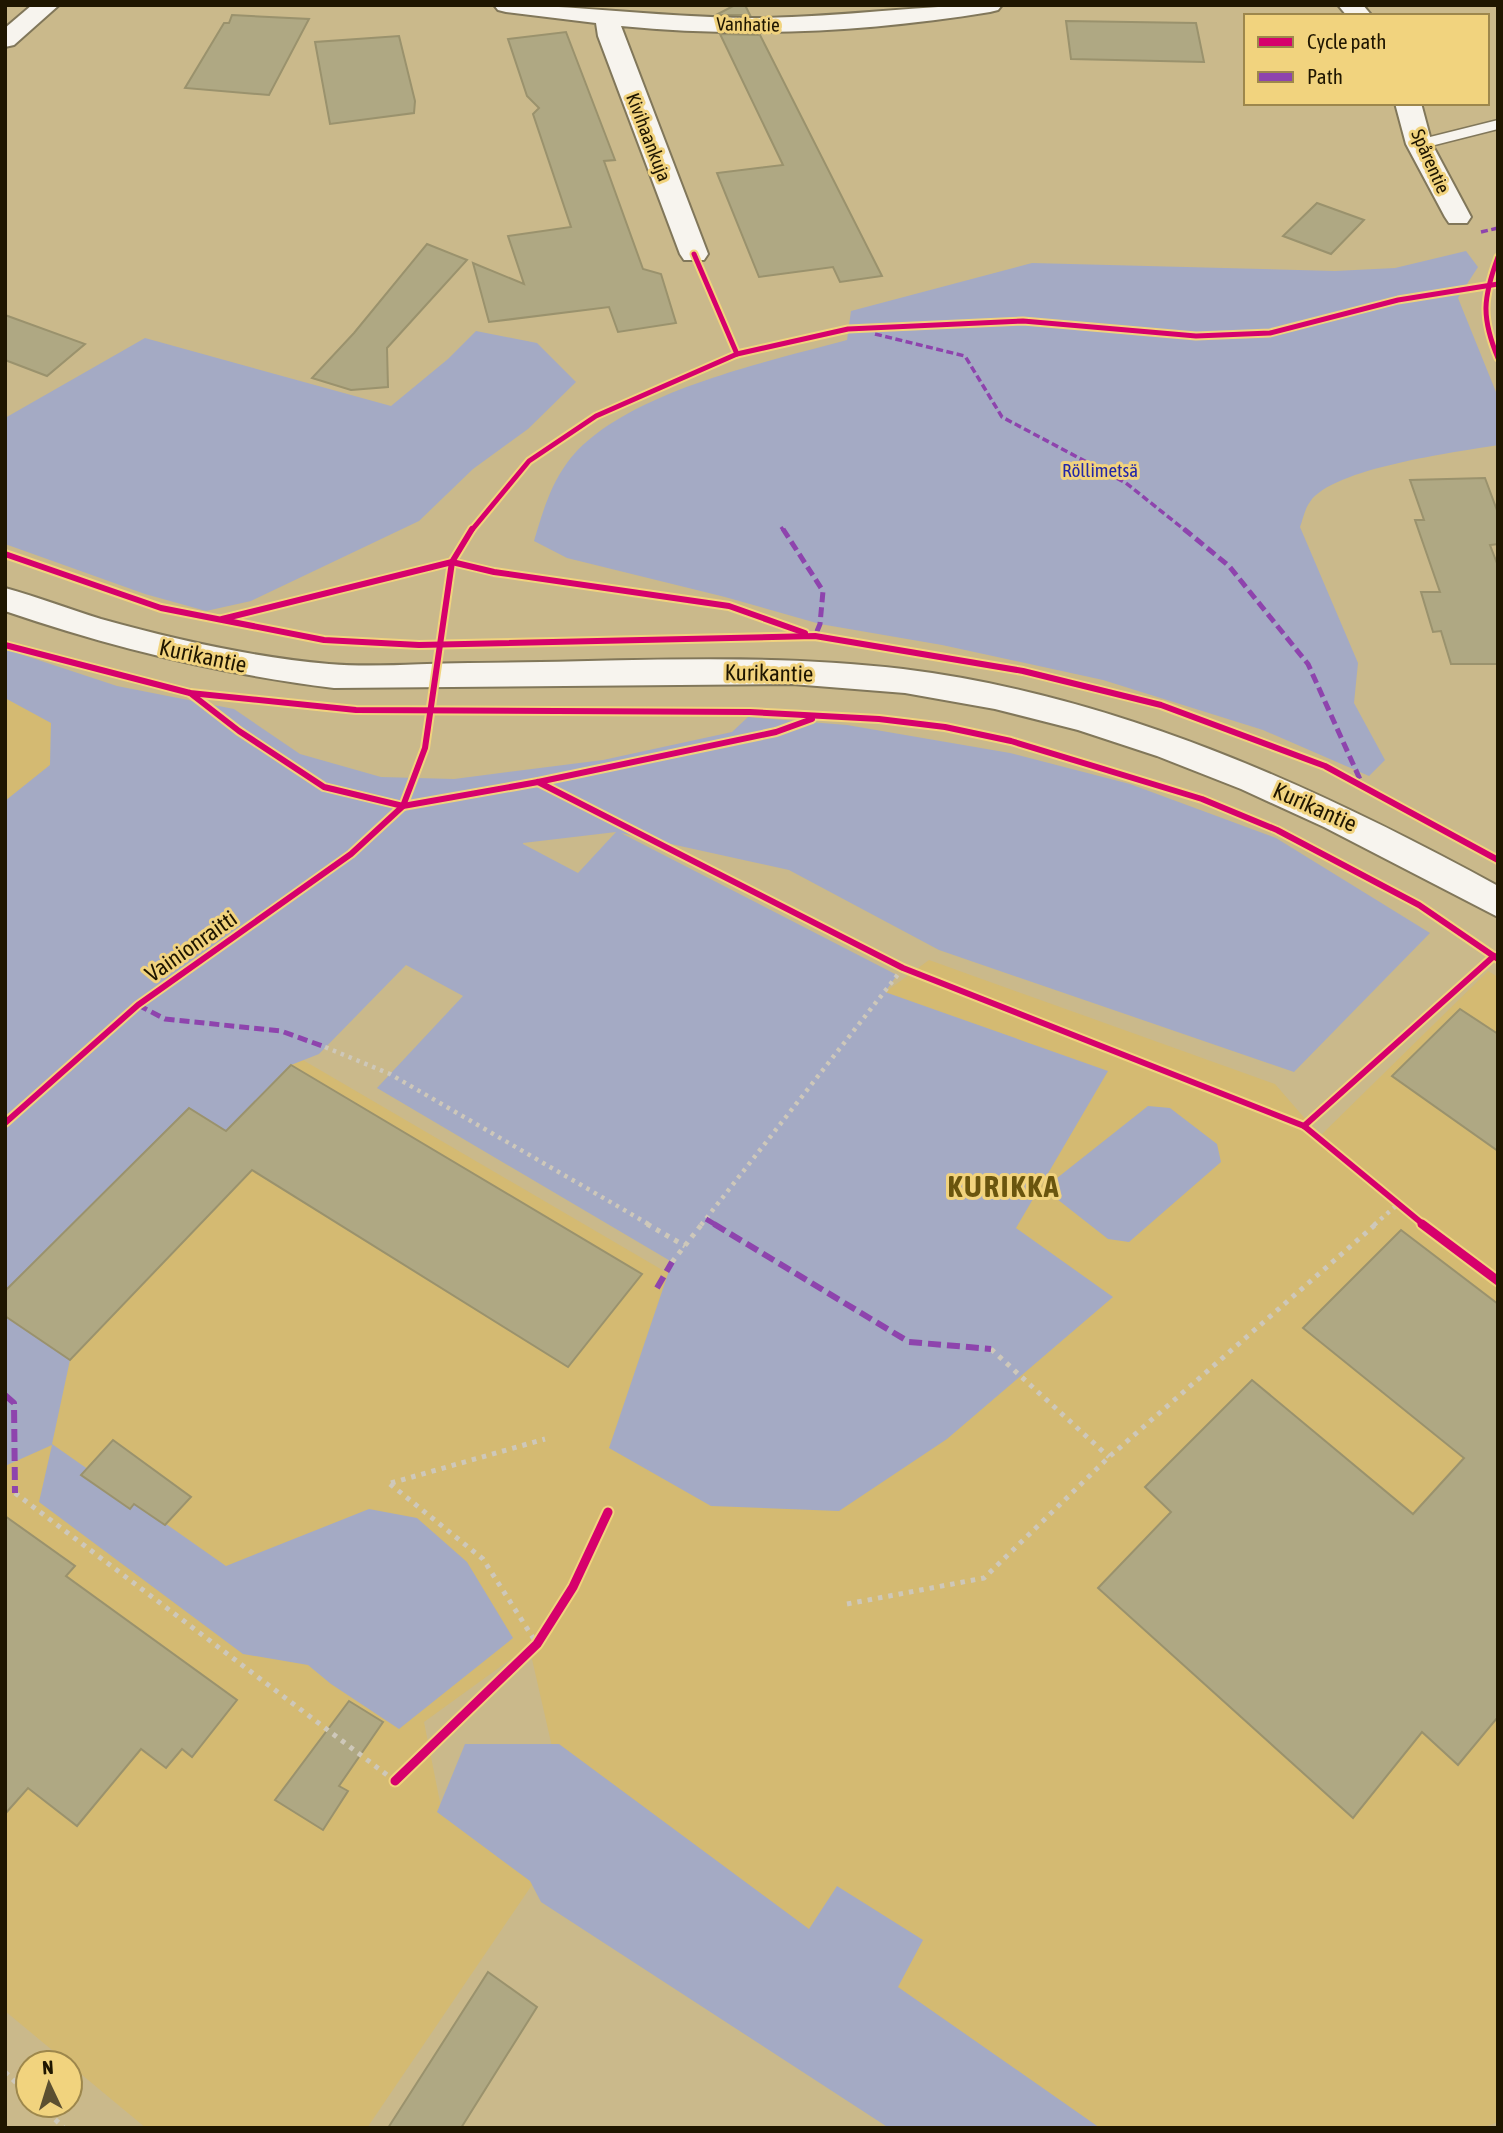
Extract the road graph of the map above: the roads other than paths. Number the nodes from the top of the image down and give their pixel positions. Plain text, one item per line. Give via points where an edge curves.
1 (47, 5) edge
2 (506, 5) edge
3 (990, 5) edge
4 (608, 20) junction
5 (5, 40) edge
6 (1409, 105) edge
7 (1498, 124) edge
8 (1419, 144) junction
9 (1458, 217) dead end
10 (694, 254) dead end
11 (5, 599) edge
12 (1498, 903) edge

1 - 5 street
2 - 4 street, Vanhatie
3 - 4 street, Vanhatie via 815,24
4 - 10 street, Kivihaankuja via 610,36
6 - 8 street, Spårentie
7 - 8 lane
8 - 9 street, Spårentie
11 - 12 street, Kurikantie via 113,636 271,670 334,676 815,673 1008,701 1124,730 1203,757 1352,823

